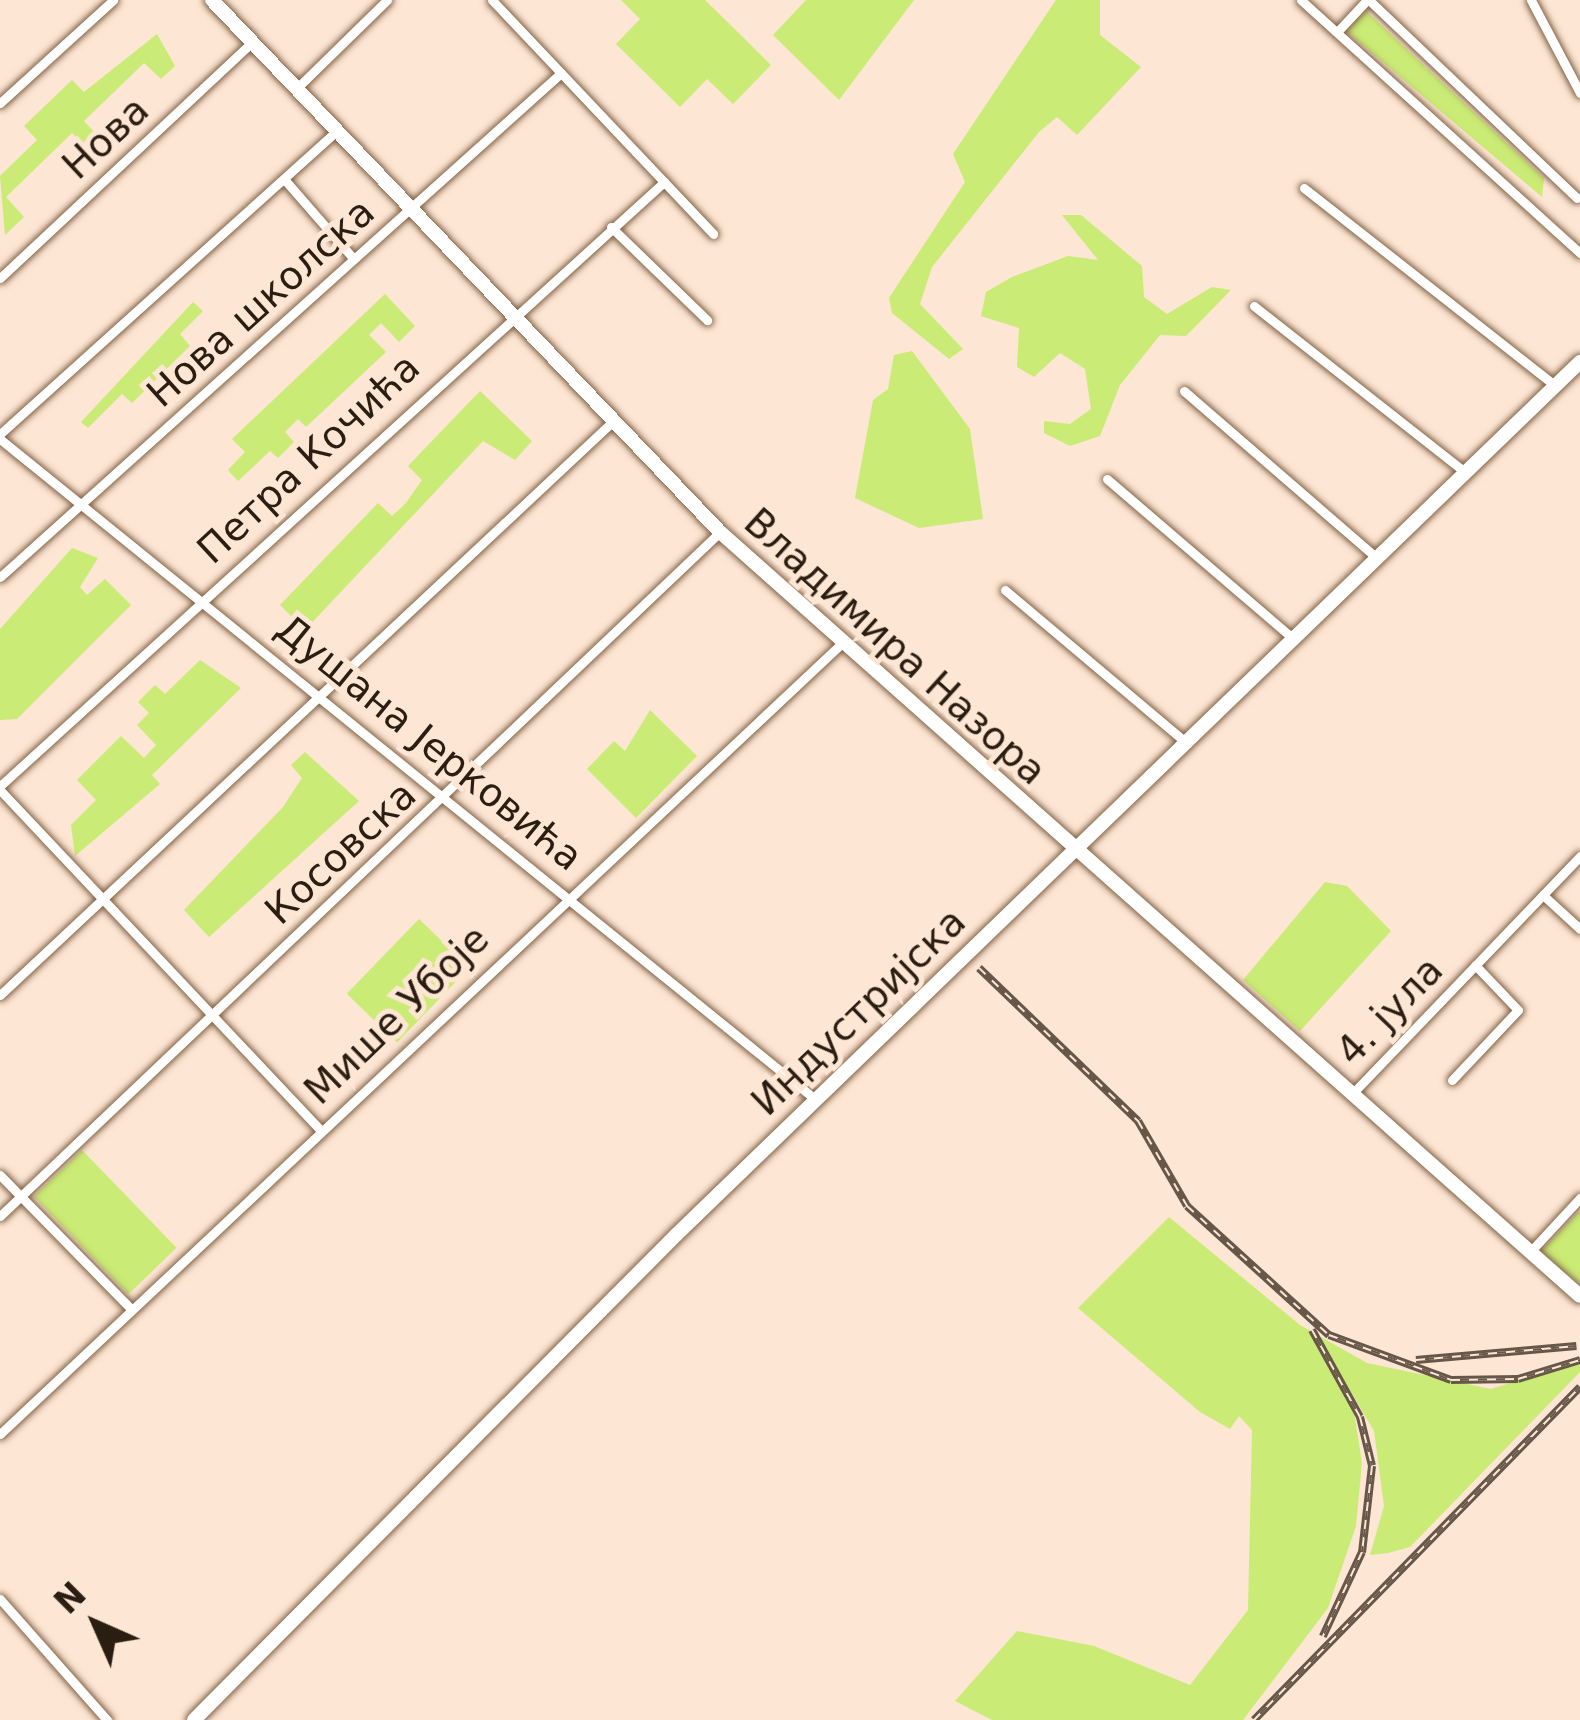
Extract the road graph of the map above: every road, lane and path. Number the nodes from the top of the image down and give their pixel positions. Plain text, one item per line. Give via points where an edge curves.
1 (113, 0) edge
2 (212, 0) edge
3 (387, 0) edge
4 (492, 0) edge
5 (1301, 0) edge
6 (1368, 0) edge
7 (1531, 0) edge
8 (1336, 32) junction
9 (252, 42) junction
10 (561, 73) junction
11 (297, 88) junction
12 (1580, 94) edge
13 (0, 103) edge
14 (337, 131) junction
15 (284, 178) junction
16 (664, 182) junction
17 (1304, 188) dead end
18 (1577, 198) dead end
19 (409, 209) junction
20 (611, 227) junction
21 (1576, 227) dead end
22 (713, 234) dead end
23 (1566, 236) junction
24 (1580, 253) edge
25 (353, 258) junction
26 (0, 278) edge
27 (1254, 306) dead end
28 (507, 316) junction
29 (707, 320) dead end
30 (1580, 362) edge
31 (1556, 386) junction
32 (1184, 391) dead end
33 (610, 425) junction
34 (0, 436) edge
35 (1466, 472) junction
36 (1107, 479) dead end
37 (82, 504) junction
38 (720, 532) junction
39 (1377, 559) junction
40 (0, 577) edge
41 (1005, 590) dead end
42 (203, 599) junction
43 (1294, 640) junction
44 (840, 645) junction
45 (324, 695) junction
46 (1187, 743) junction
47 (0, 788) edge
48 (447, 795) junction
49 (1072, 853) junction
50 (1580, 856) edge
51 (567, 895) junction
52 (1543, 895) junction
53 (103, 900) junction
54 (1580, 929) edge
55 (1475, 965) junction
56 (0, 994) edge
57 (211, 1017) junction
58 (1453, 1080) dead end
59 (1348, 1098) junction
60 (815, 1100) junction
61 (320, 1130) junction
62 (0, 1175) edge
63 (20, 1197) junction
64 (1580, 1198) edge
65 (0, 1216) edge
66 (1530, 1252) junction
67 (1580, 1296) edge
68 (130, 1310) junction
69 (0, 1434) edge
70 (0, 1599) edge
71 (107, 1720) edge
72 (194, 1720) edge

1 - 13 street
2 - 9 main road, Владимира Назора
3 - 11 street
4 - 10 street
5 - 8 street
6 - 8 street
6 - 18 street
7 - 12 street
8 - 23 street
9 - 11 main road, Владимира Назора
9 - 26 street, Нова
10 - 16 street
10 - 19 street, Нова школска
11 - 14 main road, Владимира Назора
14 - 15 street
14 - 19 main road, Владимира Назора
15 - 25 street
15 - 34 street
16 - 20 street, Петра Кочића
16 - 22 street
17 - 31 street
19 - 25 street, Нова школска
19 - 28 main road, Владимира Назора
20 - 28 street, Петра Кочића
20 - 29 street
21 - 23 street
23 - 24 street
25 - 37 street, Нова школска
27 - 35 street
28 - 33 main road, Владимира Назора
28 - 42 street, Петра Кочића
30 - 31 main road, Индустријска
31 - 35 main road, Индустријска
32 - 39 street
33 - 38 main road, Владимира Назора
33 - 45 street
34 - 37 street, Душана Јерковића
35 - 39 main road, Индустријска
36 - 43 street
37 - 40 street, Нова школска
37 - 42 street, Душана Јерковића
38 - 44 main road, Владимира Назора
38 - 48 street, Косовска
39 - 43 main road, Индустријска
41 - 46 street
42 - 45 street, Душана Јерковића
42 - 47 street, Петра Кочића
43 - 46 main road, Индустријска
44 - 49 main road, Владимира Назора
44 - 51 street, Мише Убоје
45 - 48 street, Душана Јерковића
45 - 53 street
46 - 49 main road, Индустријска
47 - 53 street
48 - 51 street, Душана Јерковића
48 - 57 street, Косовска
49 - 59 main road, Владимира Назора
49 - 60 main road, Индустријска
50 - 52 street, 4. јула
51 - 60 street, Душана Јерковића
51 - 61 street, Мише Убоје
52 - 54 street
52 - 55 street, 4. јула
53 - 56 street
53 - 57 street
55 - 58 street, 4. јула via 1518,1010
55 - 59 street, 4. јула
57 - 61 street
57 - 63 street, Косовска
59 - 66 main road, Владимира Назора
60 - 72 main road, Индустријска
61 - 68 street, Мише Убоје
62 - 63 street
63 - 65 street, Косовска
63 - 68 street
64 - 66 street
66 - 67 main road, Владимира Назора
68 - 69 street, Мише Убоје
70 - 71 street

